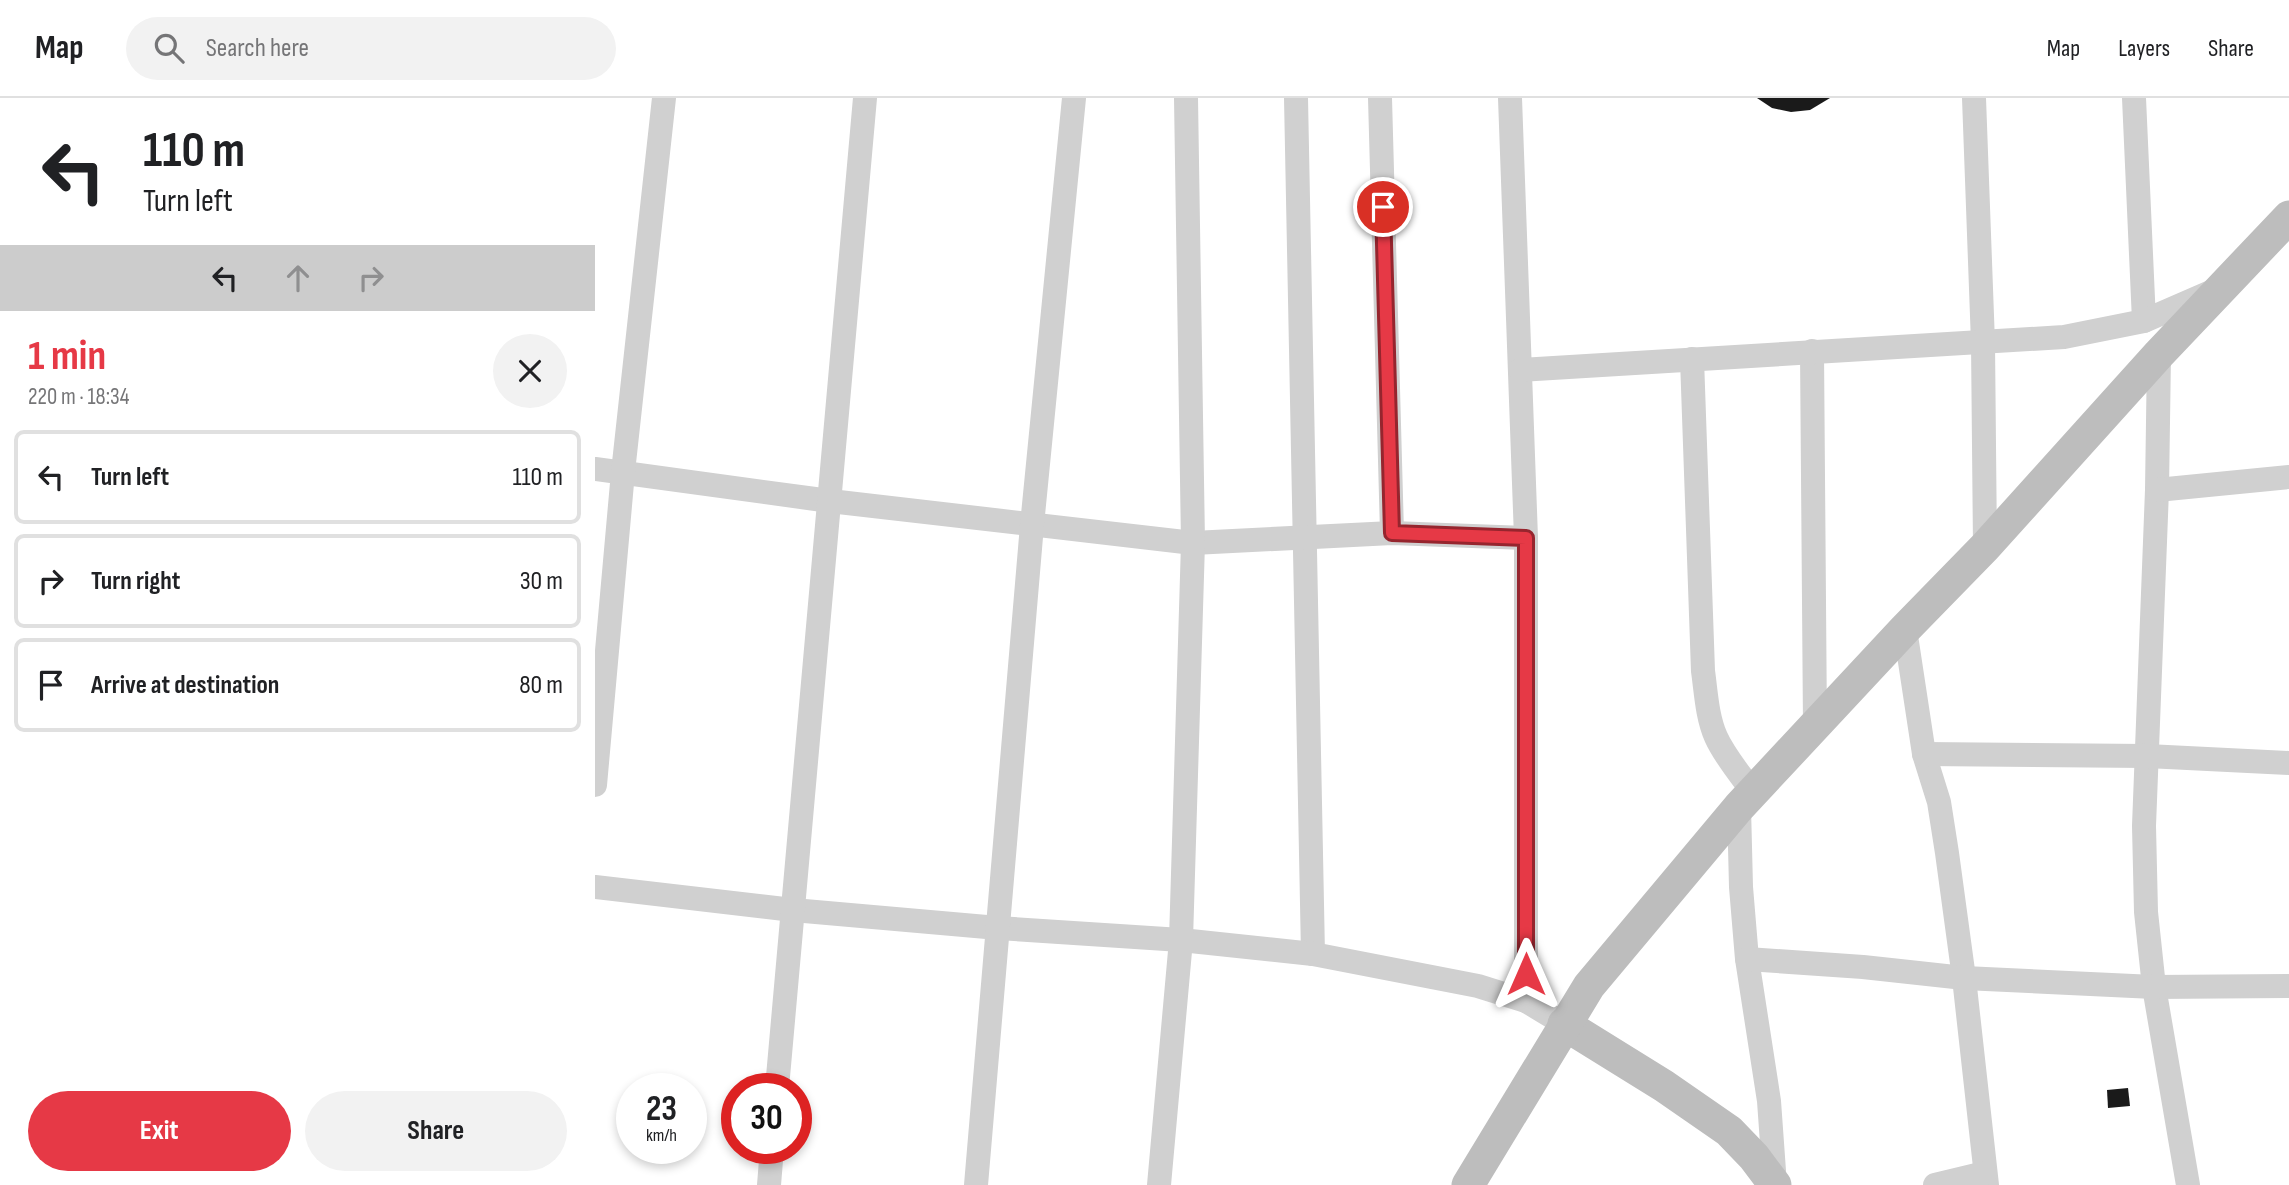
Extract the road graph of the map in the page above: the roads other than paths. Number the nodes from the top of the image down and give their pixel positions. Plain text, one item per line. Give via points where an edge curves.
1 (664, 98) edge
2 (865, 98) edge
3 (1075, 98) edge
4 (1186, 98) edge
5 (1296, 98) edge
6 (1380, 98) edge
7 (1510, 98) edge
8 (1975, 98) edge
9 (2134, 98) edge
10 (2289, 217) edge
11 (2223, 286) junction
12 (2144, 321) junction
13 (1983, 343) junction
14 (1812, 351) junction
15 (2159, 354) junction
16 (1692, 359) junction
17 (1520, 370) junction
18 (595, 469) edge
19 (624, 472) junction
20 (2289, 477) edge
21 (2157, 489) junction
22 (829, 501) junction
23 (1032, 525) junction
24 (1392, 533) junction
25 (1526, 538) junction
26 (1305, 539) junction
27 (1193, 543) junction
28 (1985, 547) junction
29 (1905, 629) junction
30 (1815, 726) junction
31 (1924, 754) junction
32 (2147, 756) junction
33 (2289, 763) edge
34 (595, 785) edge
35 (1746, 800) junction
36 (595, 887) edge
37 (793, 910) junction
38 (998, 928) junction
39 (1181, 940) junction
40 (1313, 954) junction
41 (1747, 959) junction
42 (1964, 978) junction
43 (2289, 986) edge
44 (2154, 987) junction
45 (1526, 1001) junction
46 (1564, 1024) junction
47 (778, 1073) edge
48 (771, 1164) edge
49 (1986, 1179) edge
50 (769, 1185) edge
51 (976, 1185) edge
52 (1159, 1185) edge
53 (1468, 1185) edge
54 (1775, 1185) edge
55 (1935, 1185) edge
56 (2188, 1185) edge

1 - 19 street
2 - 22 street
3 - 23 street
4 - 27 street
5 - 26 street
6 - 24 street
7 - 17 street
8 - 13 street
9 - 12 street
10 - 11 street
11 - 12 street
11 - 15 street
12 - 13 street via 2064,337
13 - 14 street
13 - 28 street
14 - 16 street
14 - 30 street
15 - 21 street
15 - 28 street
16 - 17 street
16 - 35 street via 1703,671 1715,734
17 - 25 street
18 - 19 street
19 - 22 street
19 - 34 street
20 - 21 street
21 - 32 street
22 - 23 street
22 - 37 street
23 - 27 street
23 - 38 street
24 - 25 street
24 - 26 street
25 - 45 street
26 - 27 street
26 - 40 street
27 - 39 street
28 - 29 street
29 - 30 street
29 - 31 street
30 - 35 street
31 - 32 street
31 - 42 street via 1939,802
32 - 33 street
32 - 44 street via 2146,912
35 - 41 street via 1741,887
35 - 46 street via 1589,986
36 - 37 street
37 - 38 street
37 - 47 street
38 - 39 street
38 - 51 street
39 - 40 street
39 - 52 street
40 - 45 street via 1478,986
41 - 42 street
41 - 54 street via 1769,1101
42 - 44 street
42 - 49 street
43 - 44 street
44 - 56 street
45 - 46 street
46 - 53 street
46 - 54 street via 1729,1131
48 - 50 street
49 - 55 street

